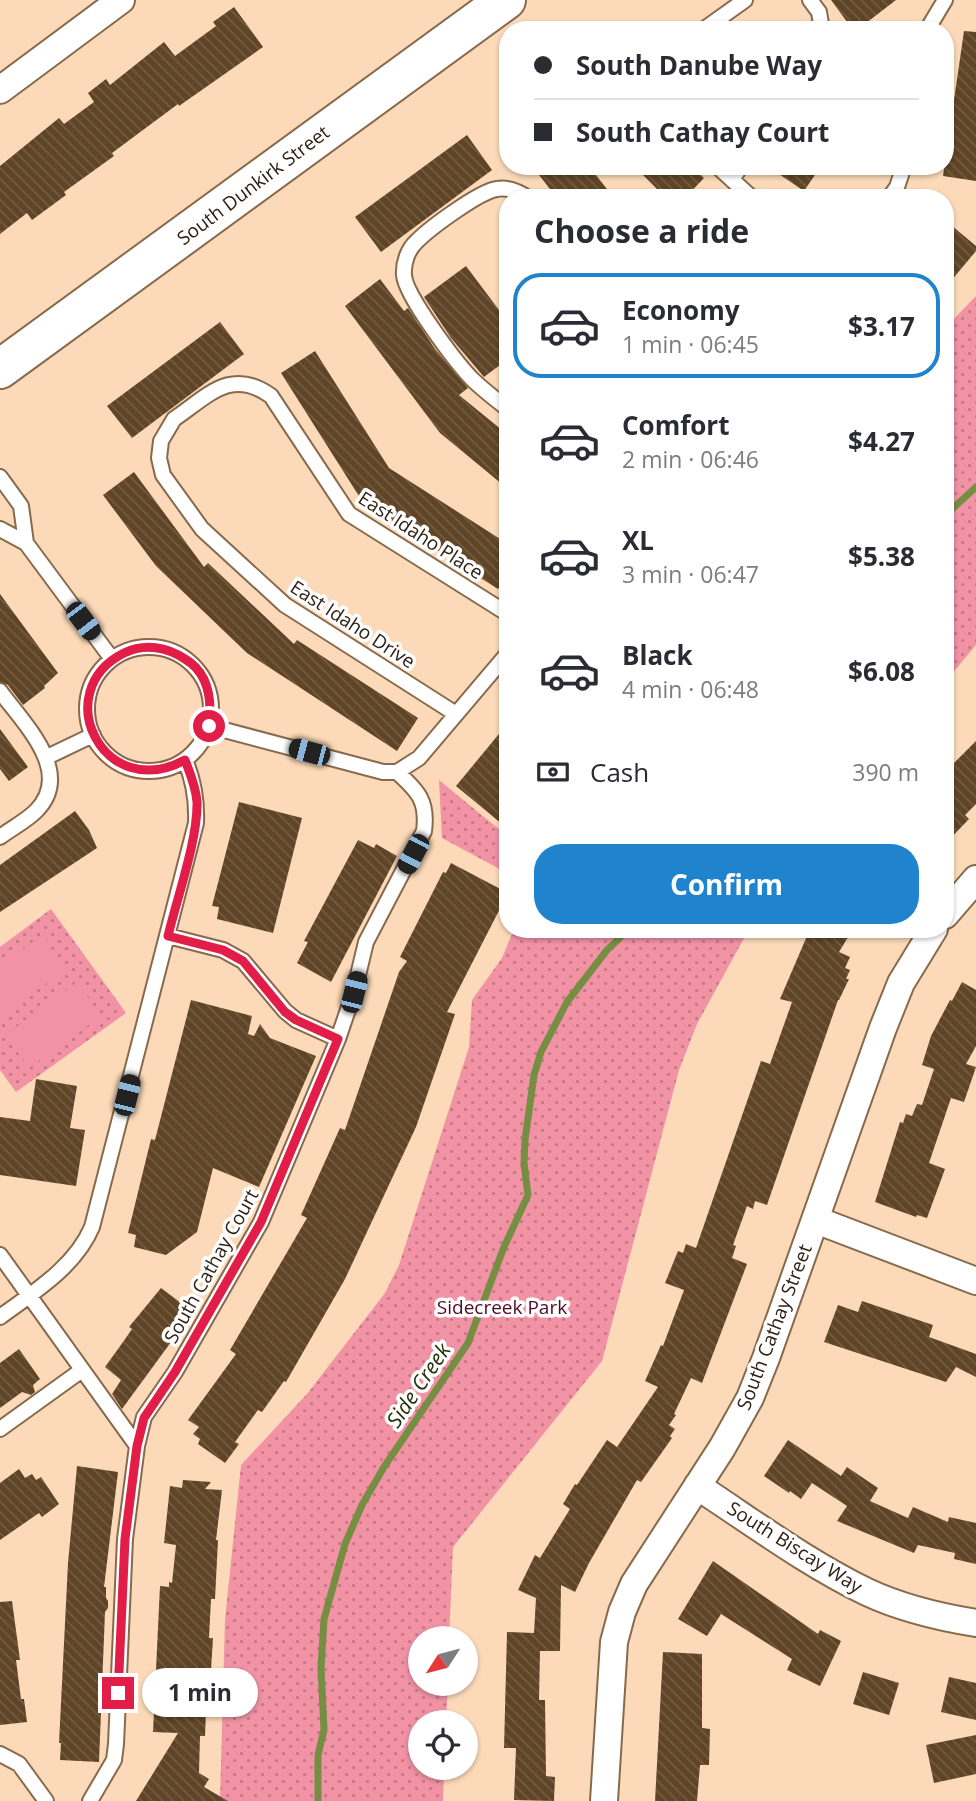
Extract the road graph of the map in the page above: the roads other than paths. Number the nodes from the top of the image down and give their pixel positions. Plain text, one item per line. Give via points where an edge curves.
1 (121, 0) edge
2 (506, 0) edge
3 (745, 0) edge
4 (810, 0) edge
5 (945, 0) edge
6 (716, 21) edge
7 (820, 21) edge
8 (932, 21) edge
9 (0, 90) edge
10 (727, 175) edge
11 (735, 175) edge
12 (732, 180) junction
13 (742, 189) edge
14 (499, 190) edge
15 (0, 369) edge
16 (246, 383) joint
17 (499, 402) edge
18 (0, 477) edge
19 (0, 529) edge
20 (26, 543) junction
21 (499, 608) edge
22 (112, 659) junction
23 (499, 664) edge
24 (0, 691) edge
25 (456, 714) junction
26 (209, 726) junction
27 (93, 735) junction
28 (47, 757) junction
29 (185, 760) junction
30 (397, 772) junction
31 (0, 836) edge
32 (976, 879) edge
33 (954, 905) edge
34 (168, 936) junction
35 (928, 938) edge
36 (338, 1039) junction
37 (816, 1220) junction
38 (0, 1255) edge
39 (976, 1281) edge
40 (29, 1296) junction
41 (0, 1317) edge
42 (82, 1370) junction
43 (0, 1429) edge
44 (137, 1446) junction
45 (697, 1486) junction
46 (976, 1623) edge
47 (0, 1754) edge
48 (46, 1801) edge
49 (90, 1801) edge
50 (604, 1801) edge

1 - 9 street
2 - 15 main road, South Dunkirk Street
3 - 6 lane
4 - 7 lane
5 - 8 lane
10 - 12 lane
11 - 12 lane
12 - 13 lane
14 - 17 lane via 482,193 416,242 406,257 404,275 408,292 462,368
16 - 21 lane, East Idaho Place via 271,396 349,514
16 - 25 lane, East Idaho Drive via 220,387 174,419 161,441 163,475 202,529 285,605
18 - 20 lane via 21,506
19 - 20 lane
20 - 22 lane
22 - 26 lane via 149,647 168,649 188,660 208,688 212,706
22 - 27 lane via 89,694
23 - 25 lane
24 - 28 lane
25 - 30 lane via 419,758
26 - 29 lane
26 - 30 lane
27 - 28 lane
27 - 29 lane via 113,760 131,768 150,771
28 - 31 lane via 51,780 46,797 36,811
29 - 34 lane via 197,799 196,823
30 - 36 lane, South Cathay Court via 421,798 424,831 366,942
32 - 33 street
34 - 36 lane via 223,950 243,961 285,1012
34 - 40 lane via 86,1243
35 - 37 street, South Cathay Street via 901,983 883,1028
36 - 44 lane, South Cathay Court via 261,1222 144,1418
37 - 39 street
37 - 45 street, South Cathay Street via 750,1398
38 - 40 lane
40 - 41 lane
40 - 42 lane
42 - 43 lane
42 - 44 lane
44 - 49 lane, South Cathay Court via 125,1539 114,1760
45 - 46 street, South Biscay Way via 869,1593 908,1608
45 - 50 street, South Cathay Street via 634,1584 622,1612 614,1642
47 - 48 lane via 19,1764

